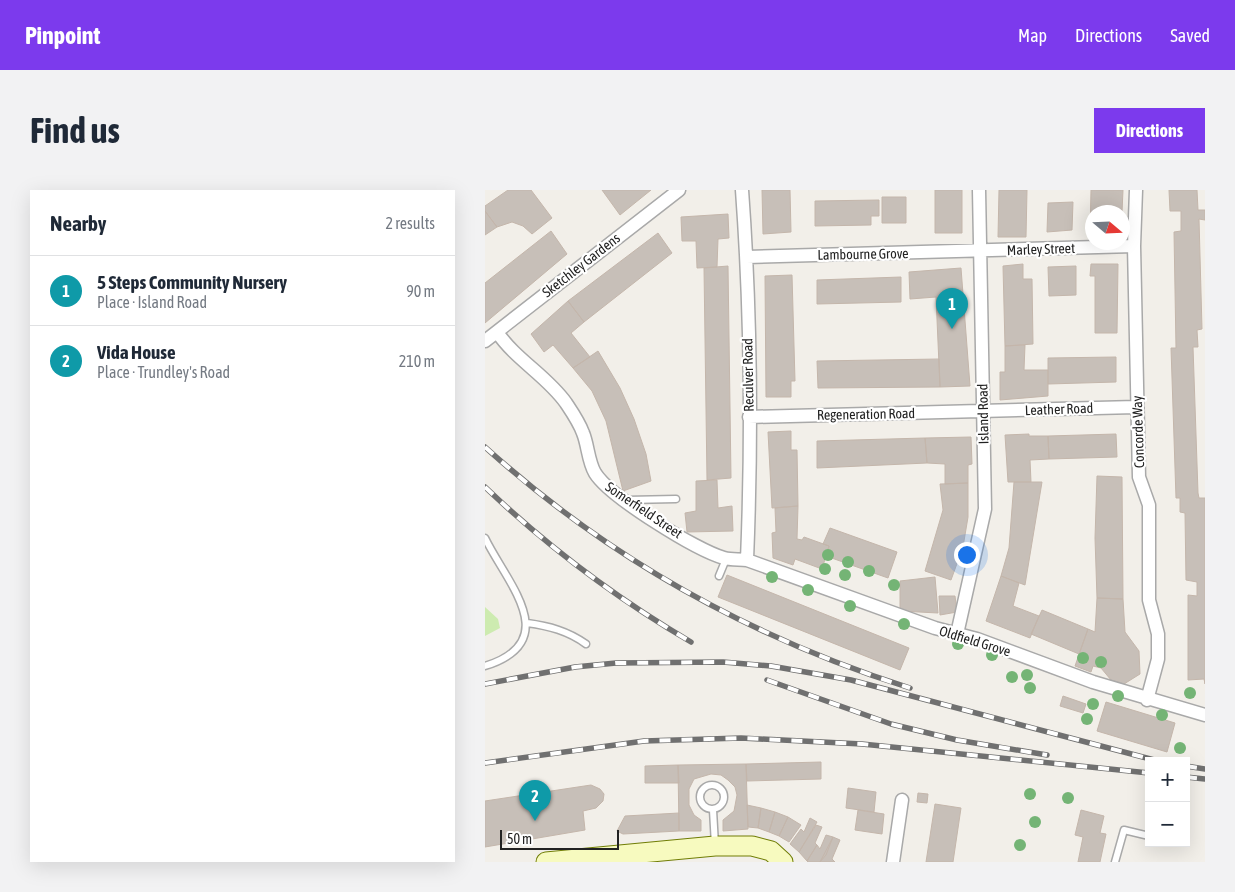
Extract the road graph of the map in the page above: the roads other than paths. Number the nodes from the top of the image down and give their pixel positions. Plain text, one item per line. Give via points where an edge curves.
1 (679, 190) edge
2 (742, 190) edge
3 (979, 190) edge
4 (1136, 190) edge
5 (1134, 246) junction
6 (979, 250) junction
7 (747, 257) junction
8 (497, 332) junction
9 (485, 341) edge
10 (1136, 407) junction
11 (982, 412) junction
12 (749, 417) junction
13 (676, 499) dead end
14 (625, 500) junction
15 (485, 538) edge
16 (726, 558) junction
17 (747, 560) junction
18 (719, 576) dead end
19 (527, 623) junction
20 (957, 634) junction
21 (586, 644) dead end
22 (485, 666) edge
23 (1147, 700) junction
24 (1205, 715) edge
25 (902, 800) dead end
26 (713, 810) junction
27 (1145, 835) edge
28 (715, 846) junction
29 (572, 860) edge
30 (546, 862) edge
31 (783, 862) edge
32 (893, 862) edge
33 (1115, 862) edge

1 - 8 street, Sketchley Gardens
2 - 7 street, Reculver Road
3 - 6 street, Island Road
4 - 5 street, Concorde Way
5 - 6 street, Marley Street
5 - 10 street, Concorde Way
6 - 7 street, Lambourne Grove
6 - 11 street, Island Road
7 - 12 street, Reculver Road
8 - 9 street, Sketchley Gardens
8 - 14 street, Somerfield Street via 507,347 565,402 583,432 594,471 602,482
10 - 11 street, Leather Road
10 - 23 street, Concorde Way via 1139,477 1149,505 1149,600 1158,634 1158,659
11 - 12 street, Regeneration Road
11 - 20 street, Island Road via 985,509
12 - 17 street, Reculver Road via 751,477
13 - 14 lane
14 - 16 street, Somerfield Street via 711,553
15 - 19 lane via 509,575
16 - 17 street, Somerfield Street
16 - 18 lane
17 - 20 street, Oldfield Grove
19 - 21 lane via 559,629
19 - 22 lane via 515,651
20 - 23 street, Oldfield Grove
23 - 24 street, Oldfield Grove
25 - 32 street
26 - 26 lane via 725,799 723,791 713,785 702,790 700,797 702,805
26 - 28 lane
27 - 33 lane via 1124,830
28 - 29 main road
28 - 31 main road via 753,846 771,851
29 - 30 main road

